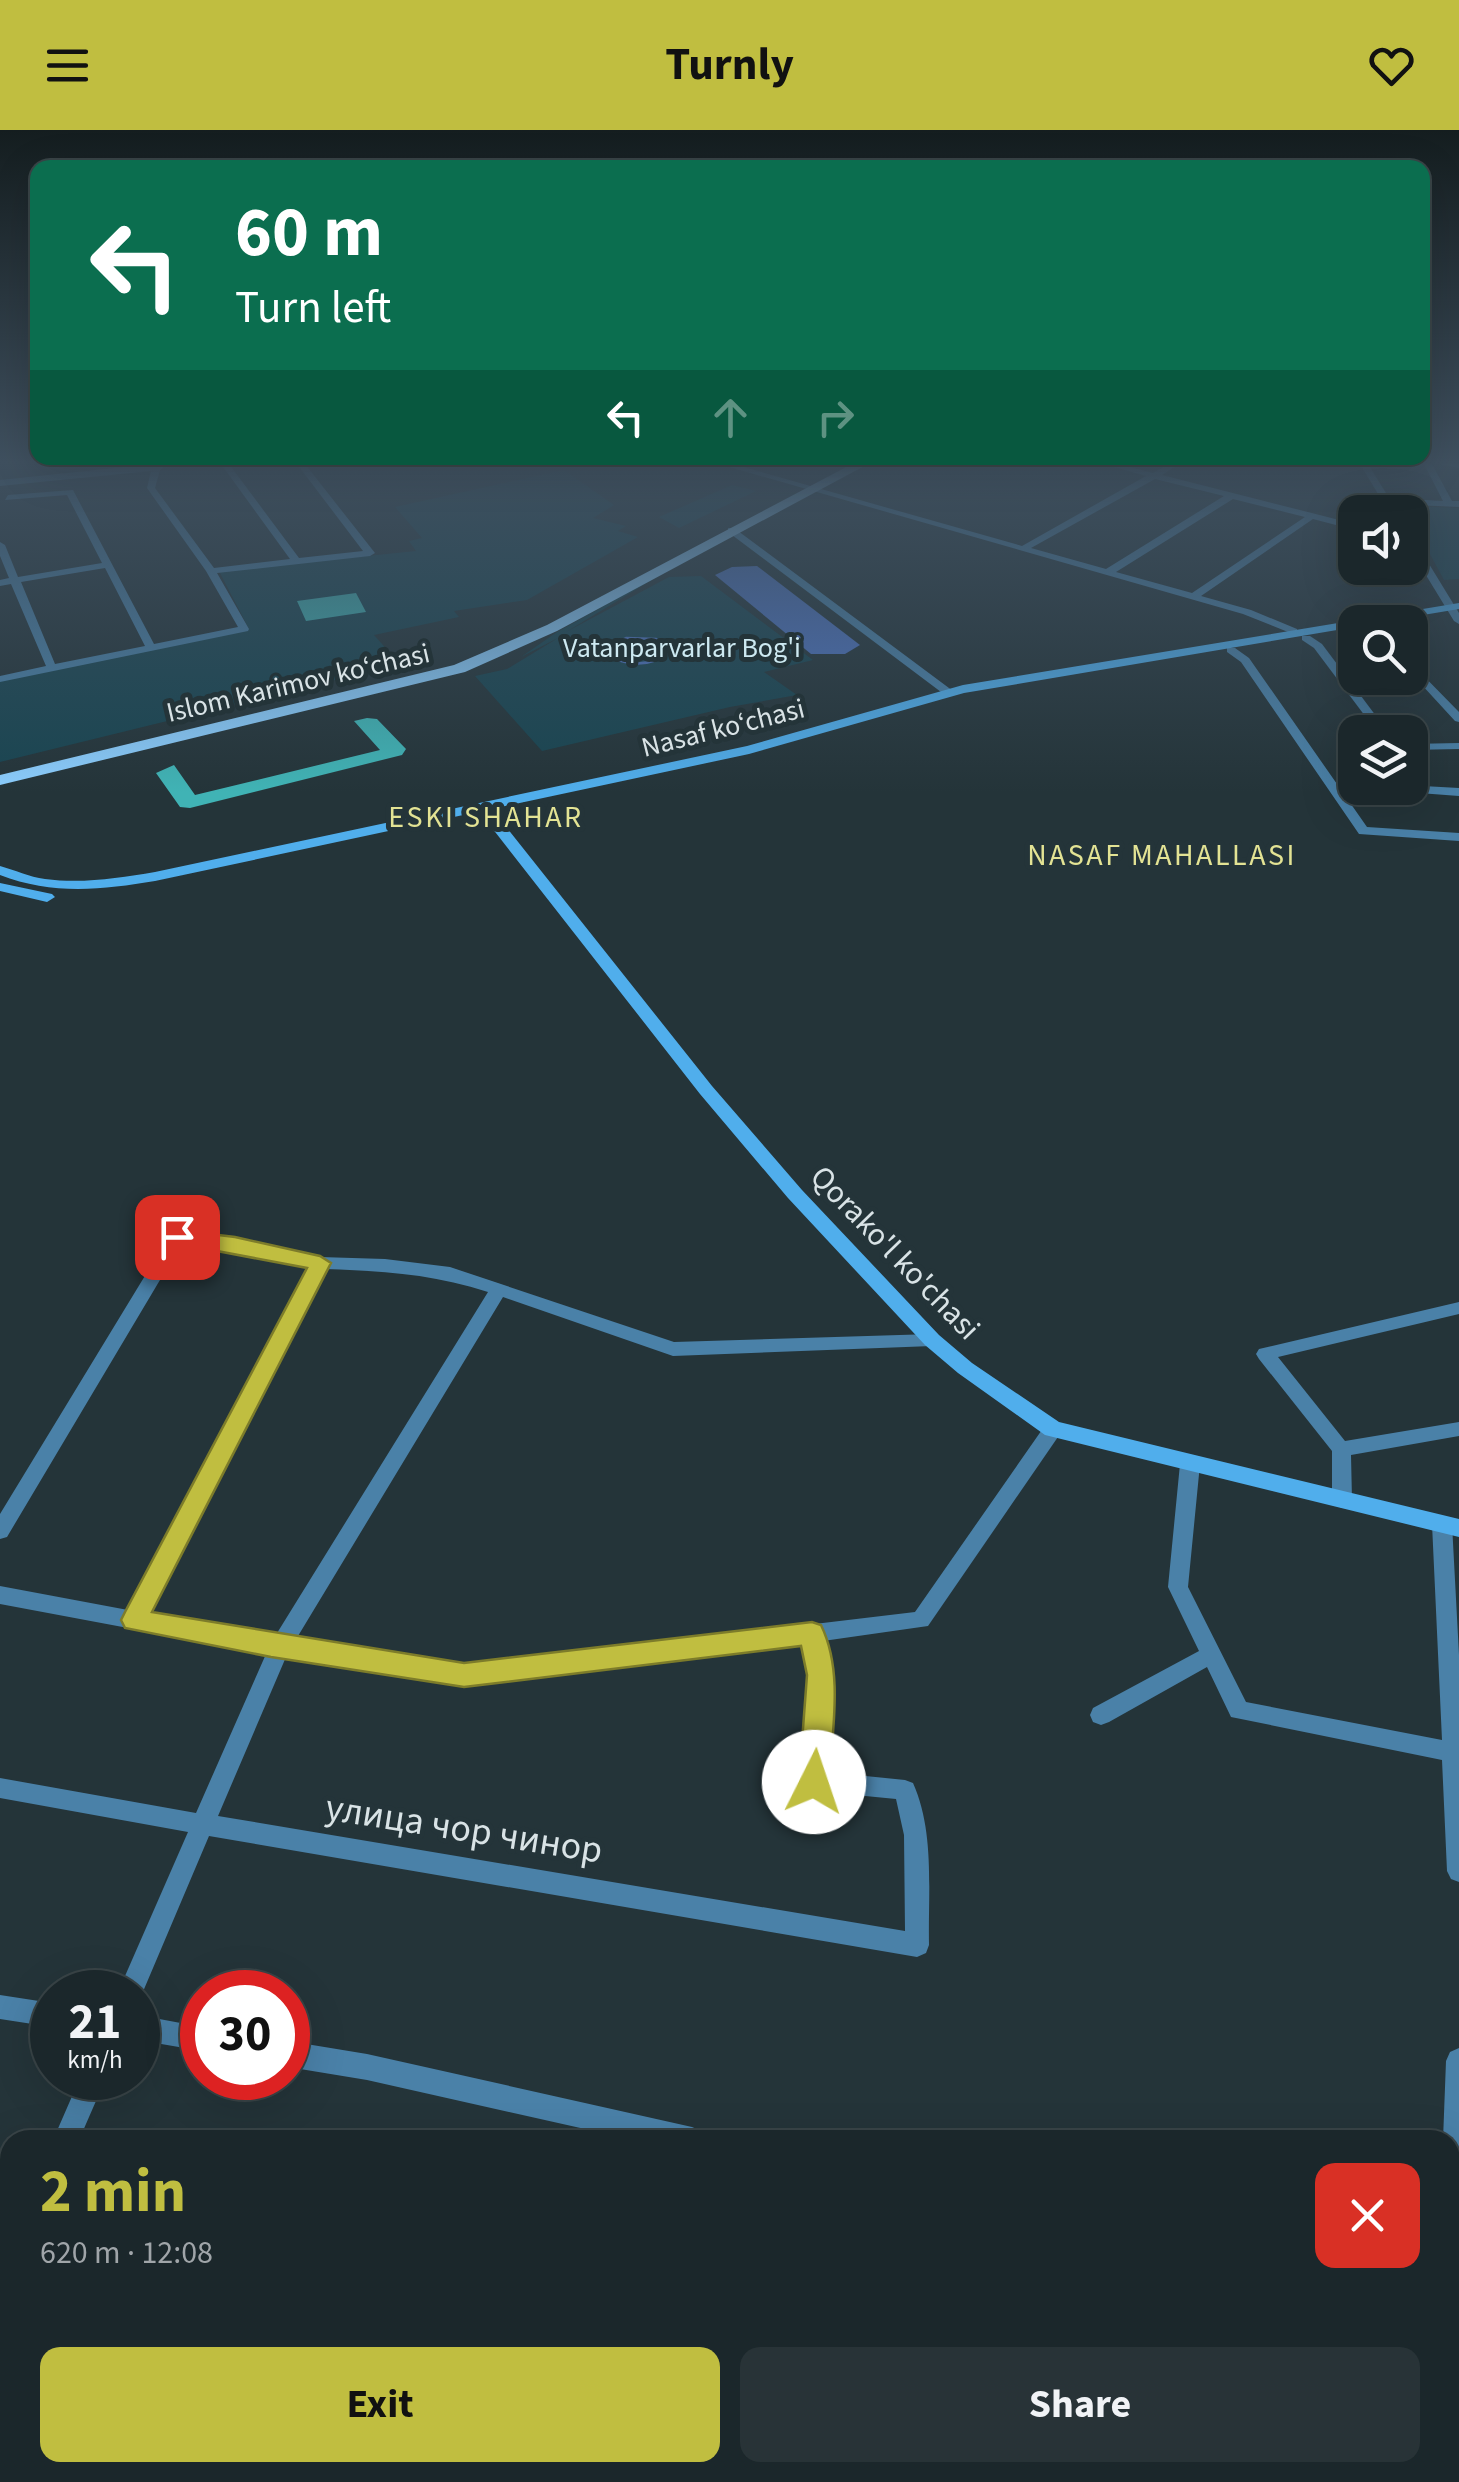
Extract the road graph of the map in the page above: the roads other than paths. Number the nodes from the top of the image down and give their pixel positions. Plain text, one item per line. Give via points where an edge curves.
1 (12, 574) edge
2 (53, 574) edge
3 (112, 574) edge
4 (213, 574) edge
5 (642, 574) edge
6 (645, 574) edge
7 (790, 574) edge
8 (1110, 574) edge
9 (1227, 574) edge
10 (1431, 574) edge
11 (15, 580) junction
12 (0, 583) edge
13 (1193, 597) junction
14 (593, 600) junction
15 (1455, 612) edge
16 (1428, 617) edge
17 (1338, 632) edge
18 (1300, 635) junction
19 (152, 648) junction
20 (1231, 650) junction
21 (52, 669) junction
22 (0, 679) edge
23 (1428, 685) edge
24 (950, 693) junction
25 (1370, 715) edge
26 (1459, 719) edge
27 (1459, 746) edge
28 (1428, 747) edge
29 (0, 771) edge
30 (0, 780) edge
31 (1428, 790) edge
32 (1459, 792) edge
33 (487, 812) junction
34 (1459, 836) edge
35 (255, 861) junction
36 (0, 870) edge
37 (0, 888) edge
38 (320, 1263) junction
39 (497, 1292) junction
40 (1459, 1308) edge
41 (932, 1340) junction
42 (1053, 1429) junction
43 (1459, 1430) edge
44 (1341, 1449) junction
45 (1190, 1464) junction
46 (1342, 1500) junction
47 (1451, 1526) edge
48 (0, 1532) edge
49 (0, 1594) edge
50 (134, 1620) junction
51 (812, 1634) junction
52 (280, 1647) junction
53 (1210, 1655) junction
54 (1101, 1715) dead end
55 (1455, 1752) edge
56 (0, 1788) edge
57 (203, 1826) junction
58 (1459, 1871) edge
59 (140, 1970) edge
60 (0, 2007) edge
61 (30, 2012) edge
62 (310, 2058) edge
63 (1459, 2061) edge
64 (83, 2100) edge
65 (70, 2130) edge
66 (647, 2130) edge
67 (1456, 2130) edge

1 - 11 street
2 - 11 street
3 - 19 street
4 - 19 street via 244,629
5 - 14 main road, Islom Karimov ko‘chasi
6 - 14 main road, Islom Karimov ko‘chasi
7 - 24 street
8 - 13 street
9 - 13 street
10 - 15 street
11 - 12 street
11 - 21 street
13 - 18 street
14 - 29 main road, Islom Karimov ko‘chasi via 436,666
14 - 30 main road, Islom Karimov ko‘chasi via 530,640 459,670
15 - 16 main road
15 - 18 main road, Nasaf ko‘chasi
17 - 18 main road, Nasaf ko‘chasi
18 - 20 main road, Nasaf ko‘chasi
18 - 24 main road, Nasaf ko‘chasi
18 - 25 street via 1318,646
19 - 21 street
20 - 33 main road, Nasaf ko‘chasi via 1009,689 734,763
20 - 34 street via 1245,660 1363,831
21 - 22 street
23 - 26 street
24 - 33 main road, Nasaf ko‘chasi
27 - 28 street
31 - 32 street
33 - 35 main road, Nasaf ko‘chasi
33 - 41 main road, Qorako'l ko'chasi via 706,1090
35 - 36 main road, Nasaf ko‘chasi via 92,886 46,884
35 - 37 main road, Nasaf ko‘chasi via 91,897
38 - 39 street via 450,1274
38 - 48 street via 177,1237
38 - 50 street
39 - 41 street via 673,1349
39 - 52 street
40 - 44 street via 1265,1354
41 - 42 main road, Qorako'l ko'chasi
42 - 45 main road, Qorako'l ko'chasi
42 - 51 street via 921,1620
43 - 44 street
44 - 46 street
45 - 46 main road, Qorako'l ko'chasi
45 - 53 street via 1178,1587
46 - 47 main road, Qorako'l ko'chasi
47 - 55 street
49 - 50 street
50 - 52 street
51 - 52 street via 464,1675
51 - 57 street, улица чор чинор via 821,1675 814,1782 905,1790 916,1835 917,1945
52 - 57 street
53 - 54 street
53 - 55 street via 1239,1710
55 - 58 street
56 - 57 street, улица чор чинор
57 - 59 street
60 - 61 street
62 - 66 street
63 - 67 street
64 - 65 street

